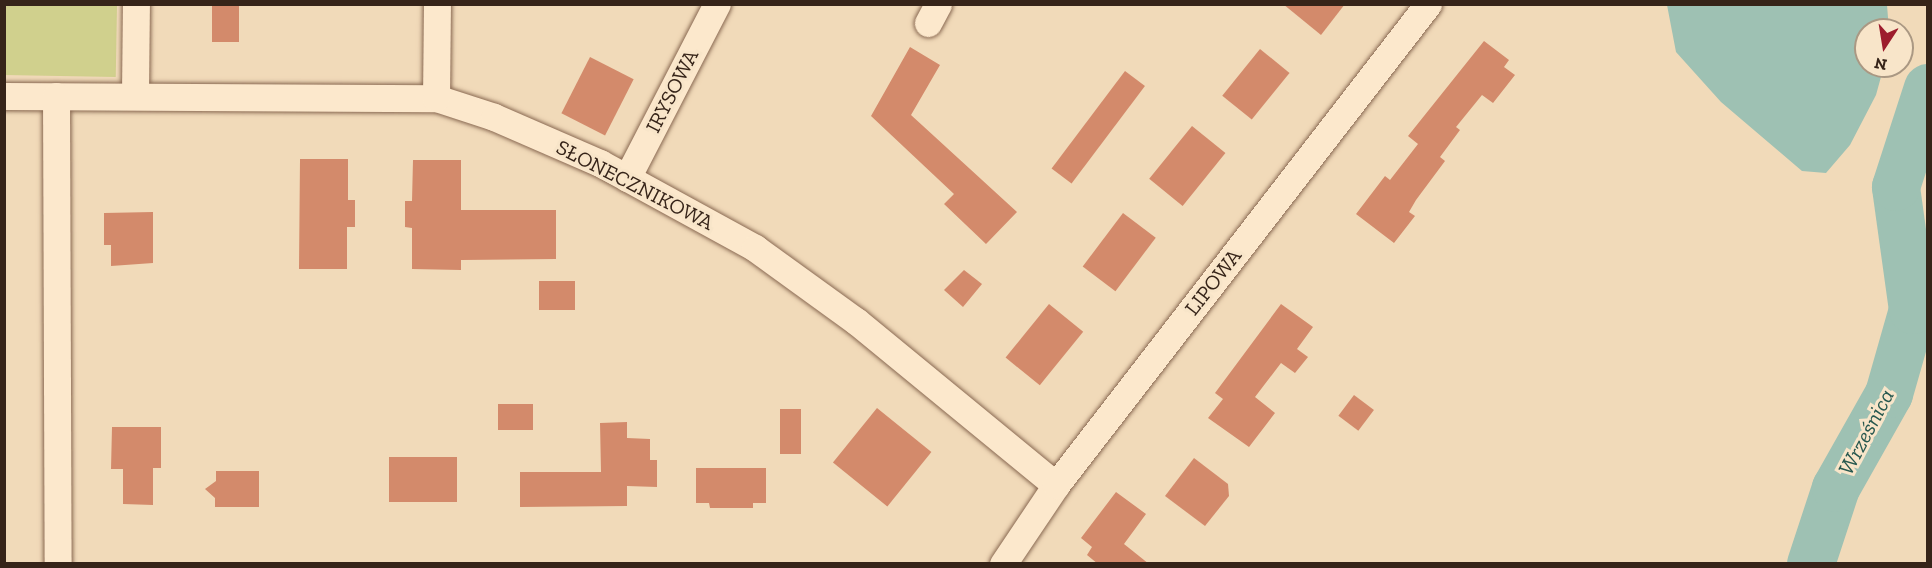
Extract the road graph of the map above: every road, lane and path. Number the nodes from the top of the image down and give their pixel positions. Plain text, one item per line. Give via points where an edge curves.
1 (136, 4) edge
2 (437, 4) edge
3 (717, 4) edge
4 (1428, 4) edge
5 (135, 94) junction
6 (4, 96) edge
7 (56, 96) junction
8 (436, 98) junction
9 (627, 178) junction
10 (1056, 485) junction
11 (57, 564) edge
12 (1003, 564) edge

1 - 5 street
2 - 8 street
3 - 9 street, IRYSOWA
4 - 10 street, LIPOWA
5 - 7 street, SŁONECZNIKOWA
5 - 8 street, SŁONECZNIKOWA
6 - 7 street, SŁONECZNIKOWA
7 - 11 street
8 - 9 street, SŁONECZNIKOWA via 494,117
9 - 10 street, SŁONECZNIKOWA via 755,248 856,321
10 - 12 street, LIPOWA

